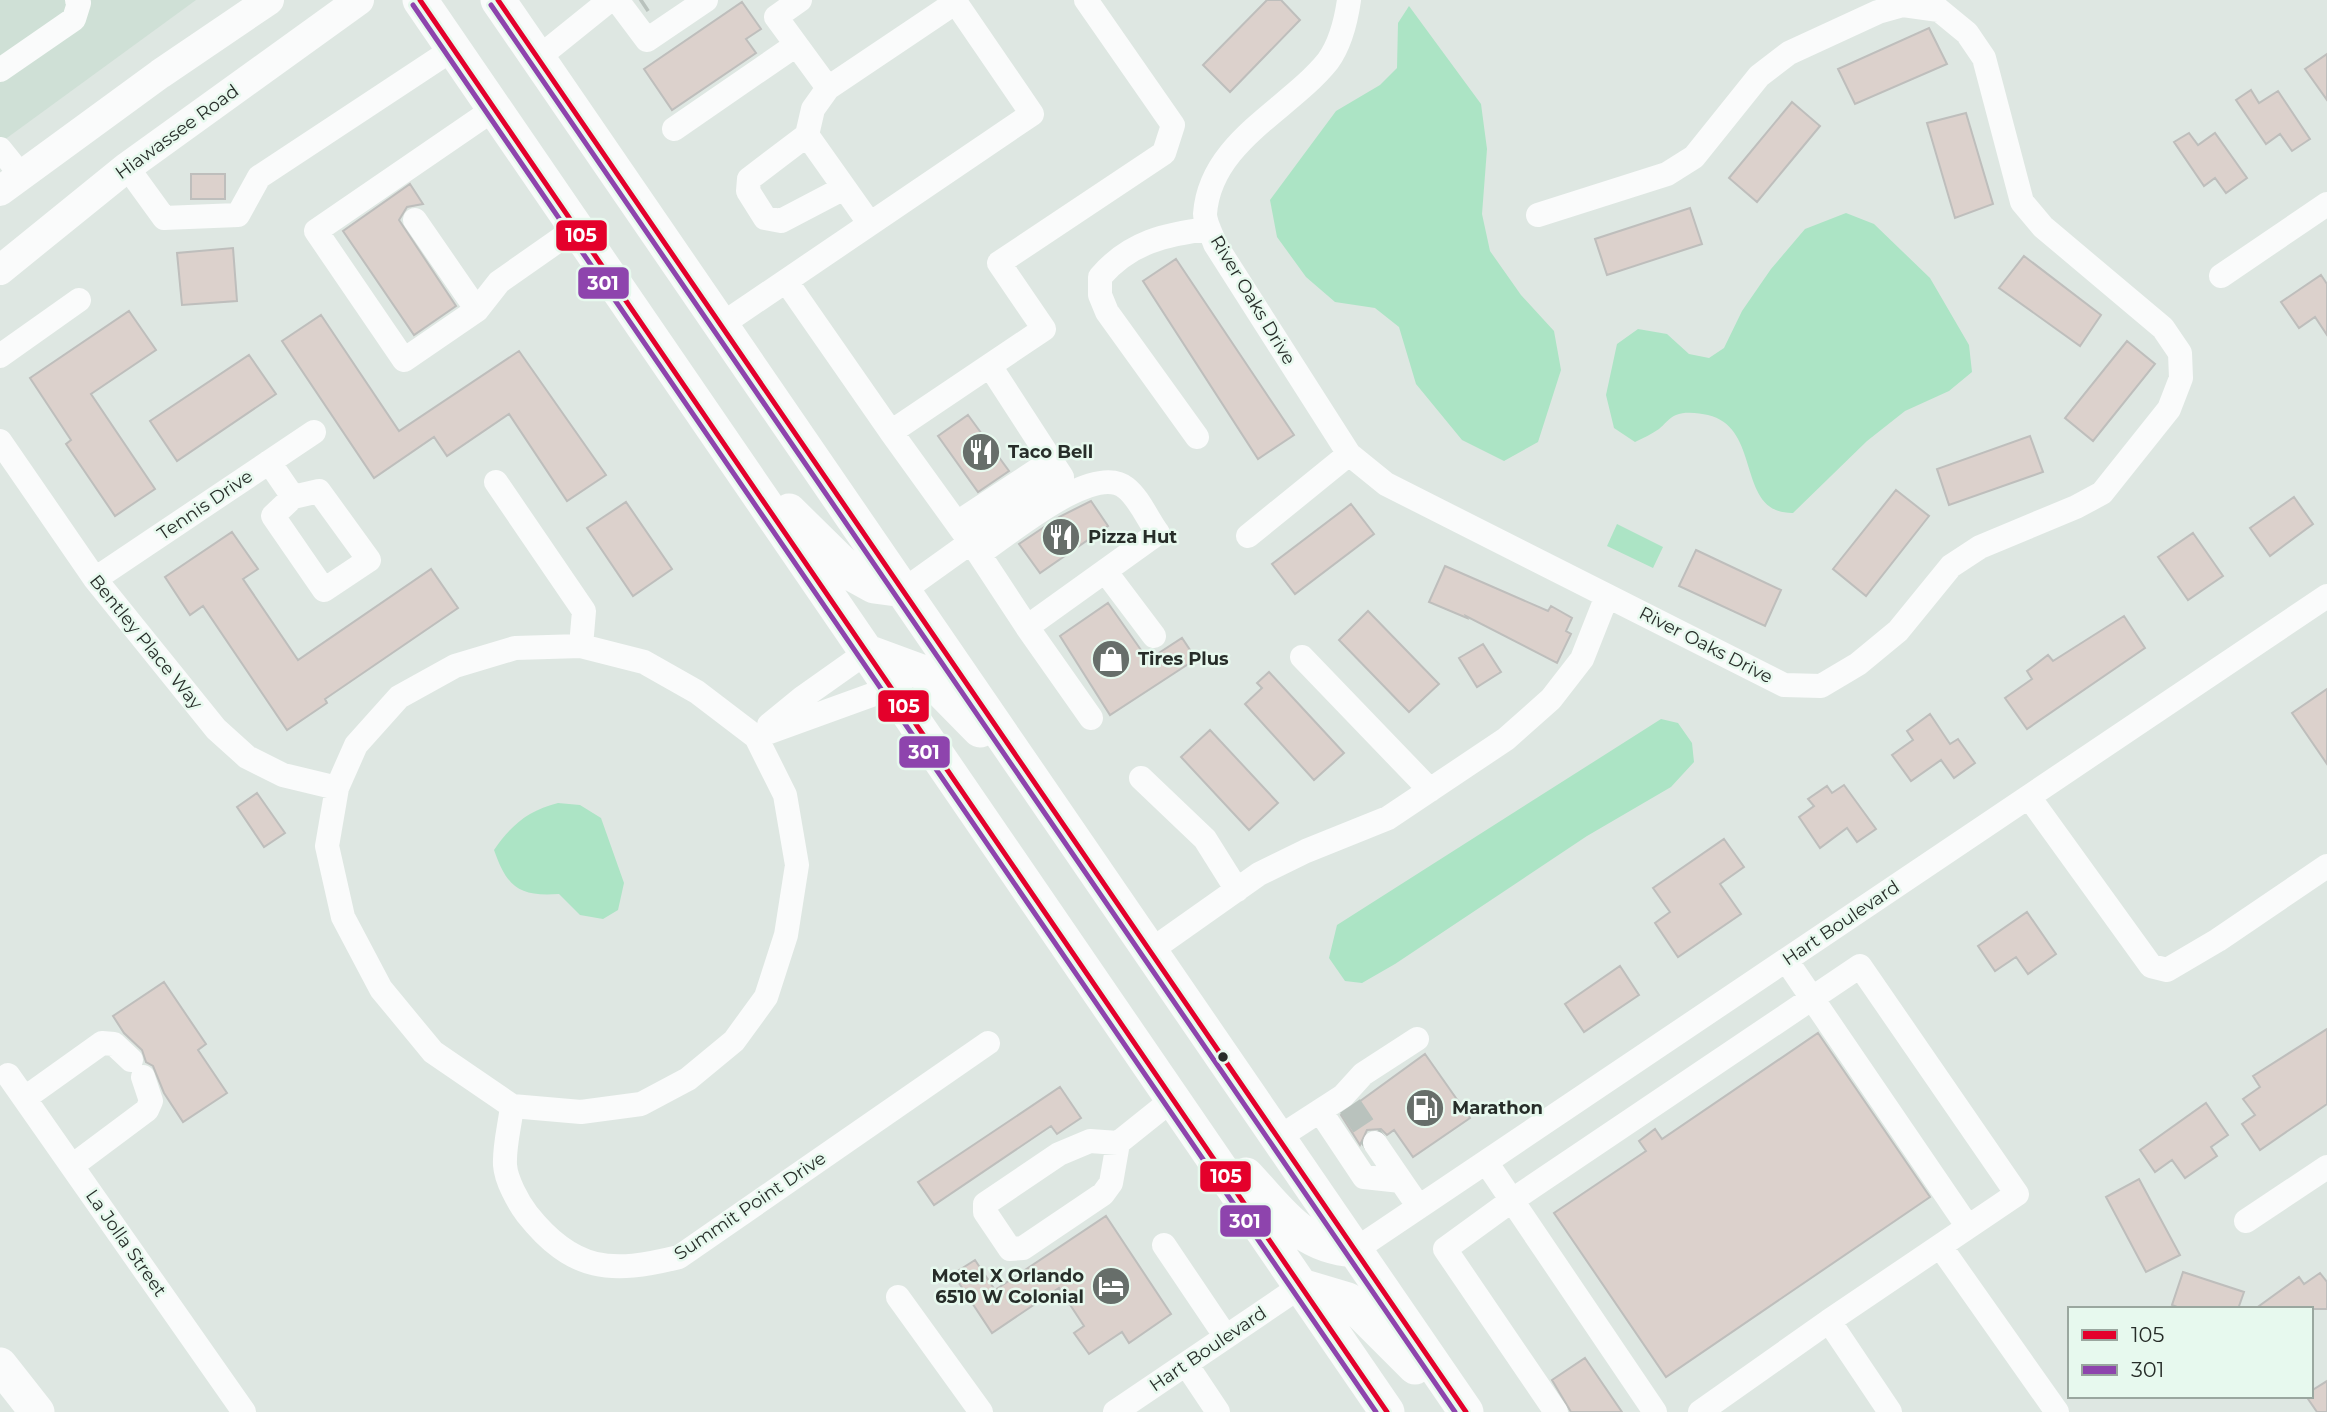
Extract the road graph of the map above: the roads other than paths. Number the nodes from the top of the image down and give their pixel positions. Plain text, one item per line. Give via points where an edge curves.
1 (269, 0) edge
2 (359, 0) edge
3 (420, 0) edge
4 (498, 0) edge
5 (706, 0) edge
6 (800, 0) edge
7 (1086, 0) edge
8 (1349, 0) edge
9 (80, 1) edge
10 (955, 1) edge
11 (623, 3) edge
12 (796, 45) junction
13 (453, 49) junction
14 (538, 58) junction
15 (0, 70) edge
16 (828, 88) junction
17 (495, 109) junction
18 (674, 129) dead end
19 (807, 135) junction
20 (0, 149) edge
21 (127, 167) junction
22 (10, 183) edge
23 (844, 188) junction
24 (2327, 204) edge
25 (1538, 215) dead end
26 (415, 220) dead end
27 (870, 224) junction
28 (576, 228) junction
29 (1209, 229) junction
30 (0, 270) edge
31 (2221, 276) dead end
32 (786, 281) junction
33 (79, 300) dead end
34 (477, 310) junction
35 (722, 325) junction
36 (0, 356) edge
37 (990, 366) junction
38 (314, 432) dead end
39 (891, 432) junction
40 (1196, 437) dead end
41 (0, 441) edge
42 (732, 454) junction
43 (1349, 454) junction
44 (269, 462) junction
45 (496, 482) dead end
46 (293, 497) dead end
47 (1248, 536) dead end
48 (969, 540) junction
49 (1105, 571) junction
50 (95, 579) junction
51 (904, 590) junction
52 (1607, 596) junction
53 (2327, 596) edge
54 (1027, 627) junction
55 (1154, 636) dead end
56 (581, 646) junction
57 (867, 652) junction
58 (1302, 657) dead end
59 (891, 688) junction
60 (1091, 718) dead end
61 (756, 737) junction
62 (1141, 778) dead end
63 (337, 788) junction
64 (1040, 789) junction
65 (1430, 790) junction
66 (2029, 797) junction
67 (2327, 866) edge
68 (1237, 890) junction
69 (1150, 951) junction
70 (1786, 960) junction
71 (1812, 999) junction
72 (1417, 1039) dead end
73 (988, 1043) dead end
74 (8, 1075) dead end
75 (25, 1098) junction
76 (1173, 1099) junction
77 (512, 1106) junction
78 (1320, 1111) junction
79 (1278, 1138) junction
80 (1118, 1143) junction
81 (1375, 1143) tunnel mouth
82 (1486, 1162) junction
83 (72, 1167) junction
84 (2327, 1167) edge
85 (1401, 1181) junction
86 (1511, 1201) junction
87 (1419, 1207) junction
88 (2246, 1221) dead end
89 (1968, 1227) junction
90 (1164, 1245) dead end
91 (1940, 1246) junction
92 (1354, 1251) junction
93 (1301, 1286) junction
94 (898, 1297) dead end
95 (1829, 1321) junction
96 (1226, 1337) junction
97 (1186, 1364) junction
98 (0, 1365) edge
99 (37, 1412) edge
100 (244, 1412) edge
101 (981, 1412) edge
102 (1115, 1412) edge
103 (1218, 1412) edge
104 (1387, 1412) edge
105 (1459, 1412) edge
106 (1466, 1412) edge
107 (1556, 1412) edge
108 (1655, 1412) edge
109 (1700, 1412) edge
110 (1890, 1412) edge
111 (2057, 1412) edge

1 - 22 main road
2 - 21 main road, Hiawassee Road
3 - 13 highway
4 - 14 highway
5 - 11 street via 647,40
6 - 12 street via 776,17
7 - 37 street via 1173,125 1164,153 999,263 1044,329
8 - 29 street, River Oaks Drive via 1342,34 1328,61 1238,144 1214,180 1205,215
9 - 15 street via 74,19
10 - 16 street
10 - 27 street via 1032,114
11 - 14 street
12 - 16 street
12 - 18 street
13 - 17 highway
13 - 21 street via 259,177 238,215 164,218
14 - 35 highway
16 - 19 street via 813,108
17 - 28 highway
17 - 34 street via 316,232 404,360
19 - 23 street
19 - 23 street via 749,179 748,191 765,218 781,221
20 - 22 street
21 - 30 main road, Hiawassee Road
23 - 27 street
24 - 31 street
25 - 52 street, River Oaks Drive via 1667,174 1694,157 1759,76 1789,53 1878,12 1903,5 1939,10 1967,33 1984,58 2022,202 2043,227 2163,328 2180,353 2181,379 2169,409 2102,493 1980,547 1951,566 1898,631 1858,664 1821,686 1784,685
26 - 34 street
27 - 32 street
28 - 34 street via 499,282
28 - 42 highway
29 - 40 street via 1155,237 1110,265 1100,277 1100,295 1107,312
29 - 43 street, River Oaks Drive
32 - 35 street
32 - 39 street
33 - 36 street
35 - 51 highway
37 - 39 street
37 - 48 street via 1062,477
38 - 44 street, Tennis Drive
39 - 48 street
41 - 50 street, Bentley Place Way
42 - 51 highway via 854,575 874,586
42 - 57 highway
43 - 47 street
43 - 52 street, River Oaks Drive via 1386,484
44 - 46 street
44 - 50 street, Tennis Drive
45 - 56 street via 584,611
48 - 49 street via 1076,489 1108,481 1126,488 1158,533
48 - 51 street
48 - 54 street
49 - 54 street
49 - 55 street
50 - 63 street, Bentley Place Way via 216,729 237,748 283,775
51 - 64 highway
52 - 65 street via 1582,659 1551,699 1506,739
53 - 66 street, Hart Boulevard
54 - 60 street
56 - 61 street via 644,662 696,692
56 - 63 street via 515,648 455,666 399,697 356,745
57 - 59 highway
57 - 61 street
57 - 64 highway via 924,673
58 - 65 street
59 - 61 street
59 - 76 highway
61 - 77 street via 785,795 797,865 786,935 766,997 734,1041 688,1079 641,1104 581,1112
62 - 68 street via 1205,839
63 - 77 street via 327,846 343,918 381,989 433,1052
64 - 69 highway
65 - 68 street via 1388,818 1306,851
66 - 67 street via 2151,966 2167,970
66 - 70 street, Hart Boulevard
68 - 69 street
69 - 79 highway
70 - 71 street
70 - 82 street, Hart Boulevard
71 - 86 street
71 - 89 street
71 - 89 street via 1860,966 2017,1194
72 - 78 street via 1363,1074 1347,1101
73 - 77 street, Summit Point Drive via 679,1257 635,1268 585,1262 547,1239 519,1203 505,1167
74 - 75 street, La Jolla Street
75 - 83 street, La Jolla Street
75 - 83 street via 102,1043 114,1044 137,1069 150,1101 148,1110
76 - 80 street
76 - 92 highway via 1310,1240 1329,1249
76 - 93 highway
78 - 79 street
78 - 85 street via 1364,1177
79 - 92 highway
80 - 80 street via 1090,1141 1059,1153 985,1204 985,1212 1010,1249 1023,1248 1103,1194 1111,1184
81 - 85 street
82 - 86 street
82 - 87 street, Hart Boulevard
83 - 100 street, La Jolla Street
84 - 88 street
85 - 87 street
86 - 107 street via 1445,1250
86 - 108 street
87 - 92 street, Hart Boulevard
89 - 91 street
90 - 96 street
91 - 95 street
91 - 111 street
92 - 106 highway
93 - 96 street, Hart Boulevard
93 - 104 highway
93 - 105 highway via 1348,1300
94 - 101 street
95 - 109 street
95 - 110 street
96 - 97 street, Hart Boulevard
97 - 102 street, Hart Boulevard
97 - 103 street
98 - 99 highway

